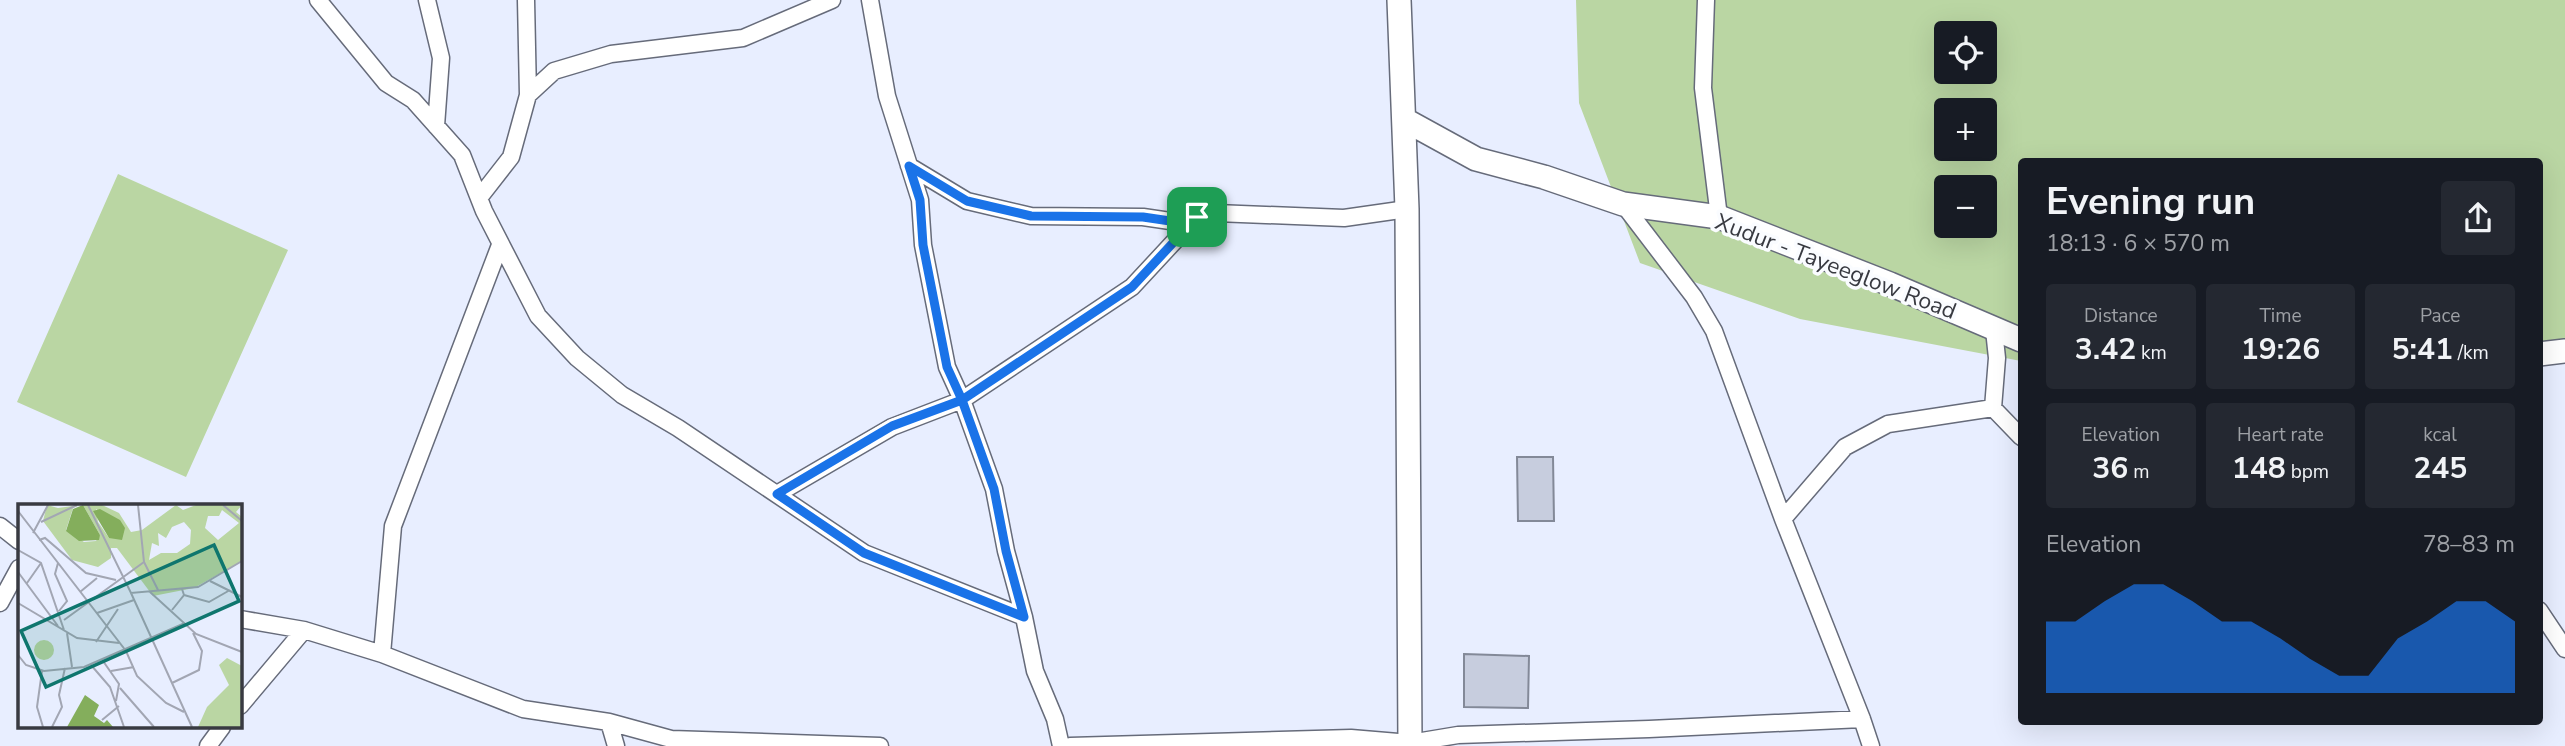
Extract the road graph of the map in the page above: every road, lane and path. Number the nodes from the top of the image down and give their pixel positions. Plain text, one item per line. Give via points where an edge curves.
1 (318, 0) edge
2 (427, 0) edge
3 (526, 0) edge
4 (832, 0) edge
5 (870, 0) edge
6 (1399, 0) edge
7 (1706, 0) edge
8 (528, 95) junction
9 (1405, 120) junction
10 (436, 126) junction
11 (909, 166) junction
12 (479, 198) junction
13 (1623, 204) junction
14 (1407, 209) junction
15 (1197, 217) junction
16 (1719, 217) junction
17 (500, 245) junction
18 (1994, 330) junction
19 (2018, 339) edge
20 (2565, 351) edge
21 (2543, 354) edge
22 (962, 400) junction
23 (1993, 408) junction
24 (2018, 434) edge
25 (777, 494) junction
26 (1783, 519) junction
27 (0, 526) edge
28 (18, 540) edge
29 (18, 570) edge
30 (0, 603) edge
31 (2543, 616) edge
32 (1024, 617) junction
33 (242, 619) edge
34 (304, 630) junction
35 (2565, 649) edge
36 (382, 654) junction
37 (242, 704) edge
38 (1862, 719) junction
39 (609, 722) junction
40 (221, 728) edge
41 (758, 743) edge
42 (1410, 745) edge
43 (208, 746) edge
44 (616, 746) edge
45 (880, 746) edge
46 (1061, 746) edge
47 (1070, 746) edge
48 (1871, 746) edge

1 - 10 street via 386,83 413,100
2 - 10 street via 441,58
3 - 8 street
4 - 8 street via 743,38 611,54 554,71
5 - 11 street via 887,96
6 - 9 main road
7 - 16 street via 1703,89
8 - 12 street via 511,157
9 - 13 main road, Xudur - Tayeeglow Road via 1476,159
9 - 14 main road
10 - 12 street via 462,155
11 - 15 street via 967,201 1031,216 1143,217 1177,222
11 - 22 street via 920,200 923,245 947,367
12 - 17 street
13 - 16 main road, Xudur - Tayeeglow Road
13 - 26 street via 1694,297 1714,331
14 - 15 street via 1344,218 1216,213
14 - 42 main road
15 - 22 street via 1132,287
16 - 18 main road, Xudur - Tayeeglow Road
17 - 25 street via 538,316 578,358 622,395
17 - 36 street via 393,526
18 - 19 main road, Xudur - Tayeeglow Road
18 - 23 street
20 - 21 main road
22 - 25 street via 892,426
22 - 32 street via 994,489
23 - 24 street
23 - 26 street via 1888,424 1845,447
25 - 32 street via 864,553
26 - 38 street
27 - 28 street
29 - 30 street
31 - 35 street
32 - 46 street via 1035,671
33 - 34 street
34 - 36 street
34 - 37 street
36 - 39 street via 523,709
38 - 42 street via 1458,735
38 - 48 street
39 - 41 street via 671,739
39 - 44 street
40 - 43 street
41 - 45 street
42 - 47 street via 1351,738

